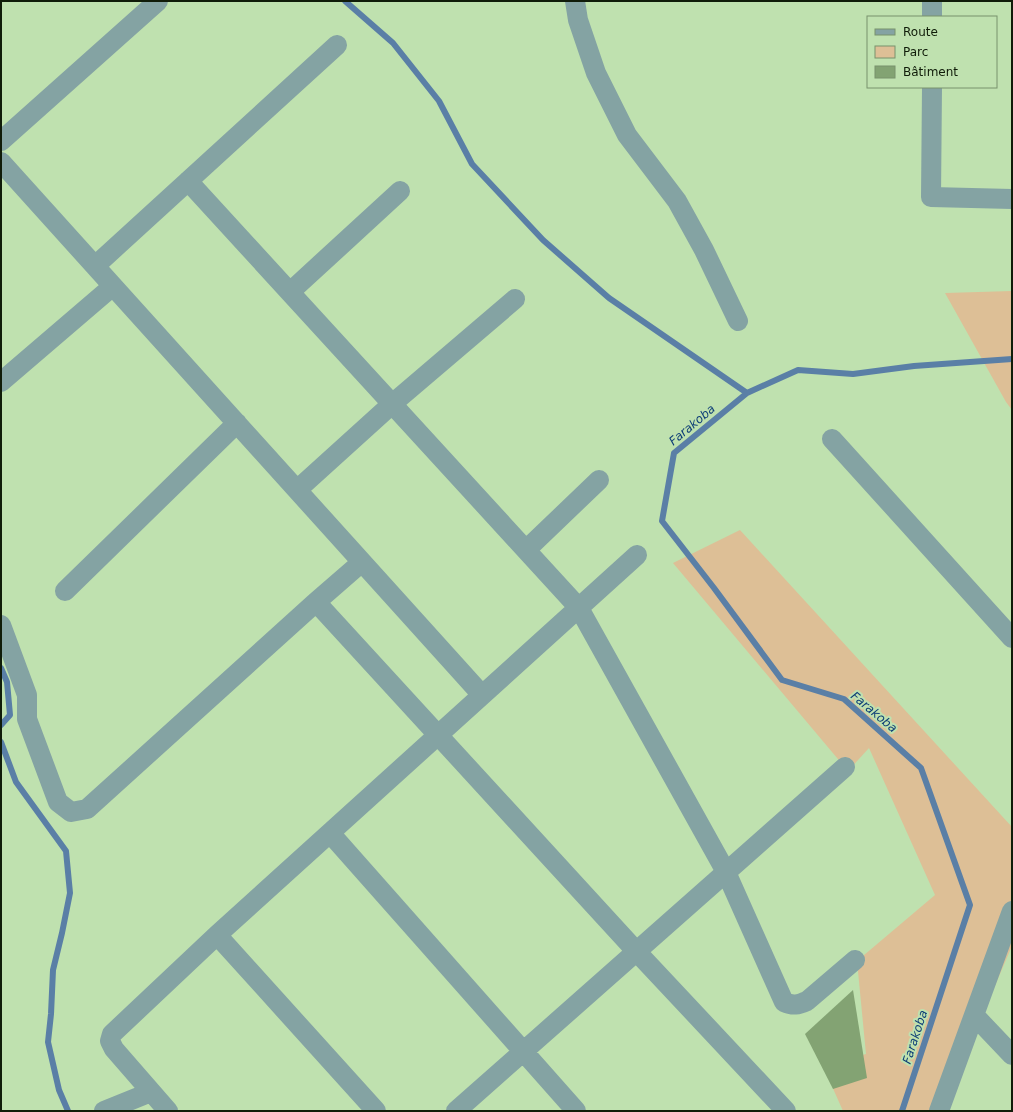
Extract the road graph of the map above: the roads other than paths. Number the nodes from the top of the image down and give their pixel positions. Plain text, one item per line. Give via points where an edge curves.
1 (158, 1) edge
2 (575, 1) edge
3 (932, 1) edge
4 (932, 16) edge
5 (337, 45) dead end
6 (932, 88) edge
7 (1, 141) edge
8 (1, 162) edge
9 (188, 181) junction
10 (400, 191) dead end
11 (1012, 199) edge
12 (95, 266) junction
13 (113, 286) junction
14 (290, 292) junction
15 (515, 299) dead end
16 (738, 321) dead end
17 (1, 382) edge
18 (392, 404) junction
19 (237, 423) junction
20 (832, 439) dead end
21 (599, 480) dead end
22 (297, 490) junction
23 (526, 550) junction
24 (638, 555) dead end
25 (362, 562) junction
26 (66, 591) dead end
27 (316, 602) junction
28 (579, 608) junction
29 (1, 625) edge
30 (1012, 638) edge
31 (482, 695) junction
32 (438, 735) junction
33 (845, 766) dead end
34 (330, 833) junction
35 (726, 872) junction
36 (1012, 911) edge
37 (217, 935) junction
38 (636, 951) junction
39 (855, 960) dead end
40 (974, 1015) junction
41 (523, 1051) junction
42 (1012, 1055) edge
43 (151, 1092) junction
44 (104, 1111) edge
45 (168, 1111) edge
46 (376, 1111) edge
47 (456, 1111) edge
48 (576, 1111) edge
49 (786, 1111) edge
50 (939, 1111) edge

1 - 7 street
2 - 16 street via 578,20 596,73 627,135 677,200
3 - 4 street
5 - 9 street
6 - 11 street via 931,196
8 - 12 street
9 - 12 street
9 - 14 street
10 - 14 street
12 - 13 street
13 - 17 street
13 - 19 street
14 - 18 street
15 - 18 street
18 - 22 street
18 - 23 street
19 - 22 street
19 - 26 street
20 - 30 street
21 - 23 street
22 - 25 street
23 - 28 street
24 - 28 street
25 - 27 street
25 - 31 street
27 - 29 street via 87,809 71,812 58,802 27,719 27,695
27 - 32 street
28 - 31 street
28 - 35 street
31 - 32 street
32 - 34 street
32 - 38 street
33 - 35 street
34 - 37 street
34 - 41 street
35 - 38 street
35 - 39 street via 784,1002 791,1005 807,1001
36 - 40 street
37 - 43 street via 112,1034 110,1041 114,1049
37 - 46 street
38 - 41 street
38 - 49 street
40 - 42 street
40 - 50 street
41 - 47 street
41 - 48 street
43 - 44 street
43 - 45 street

